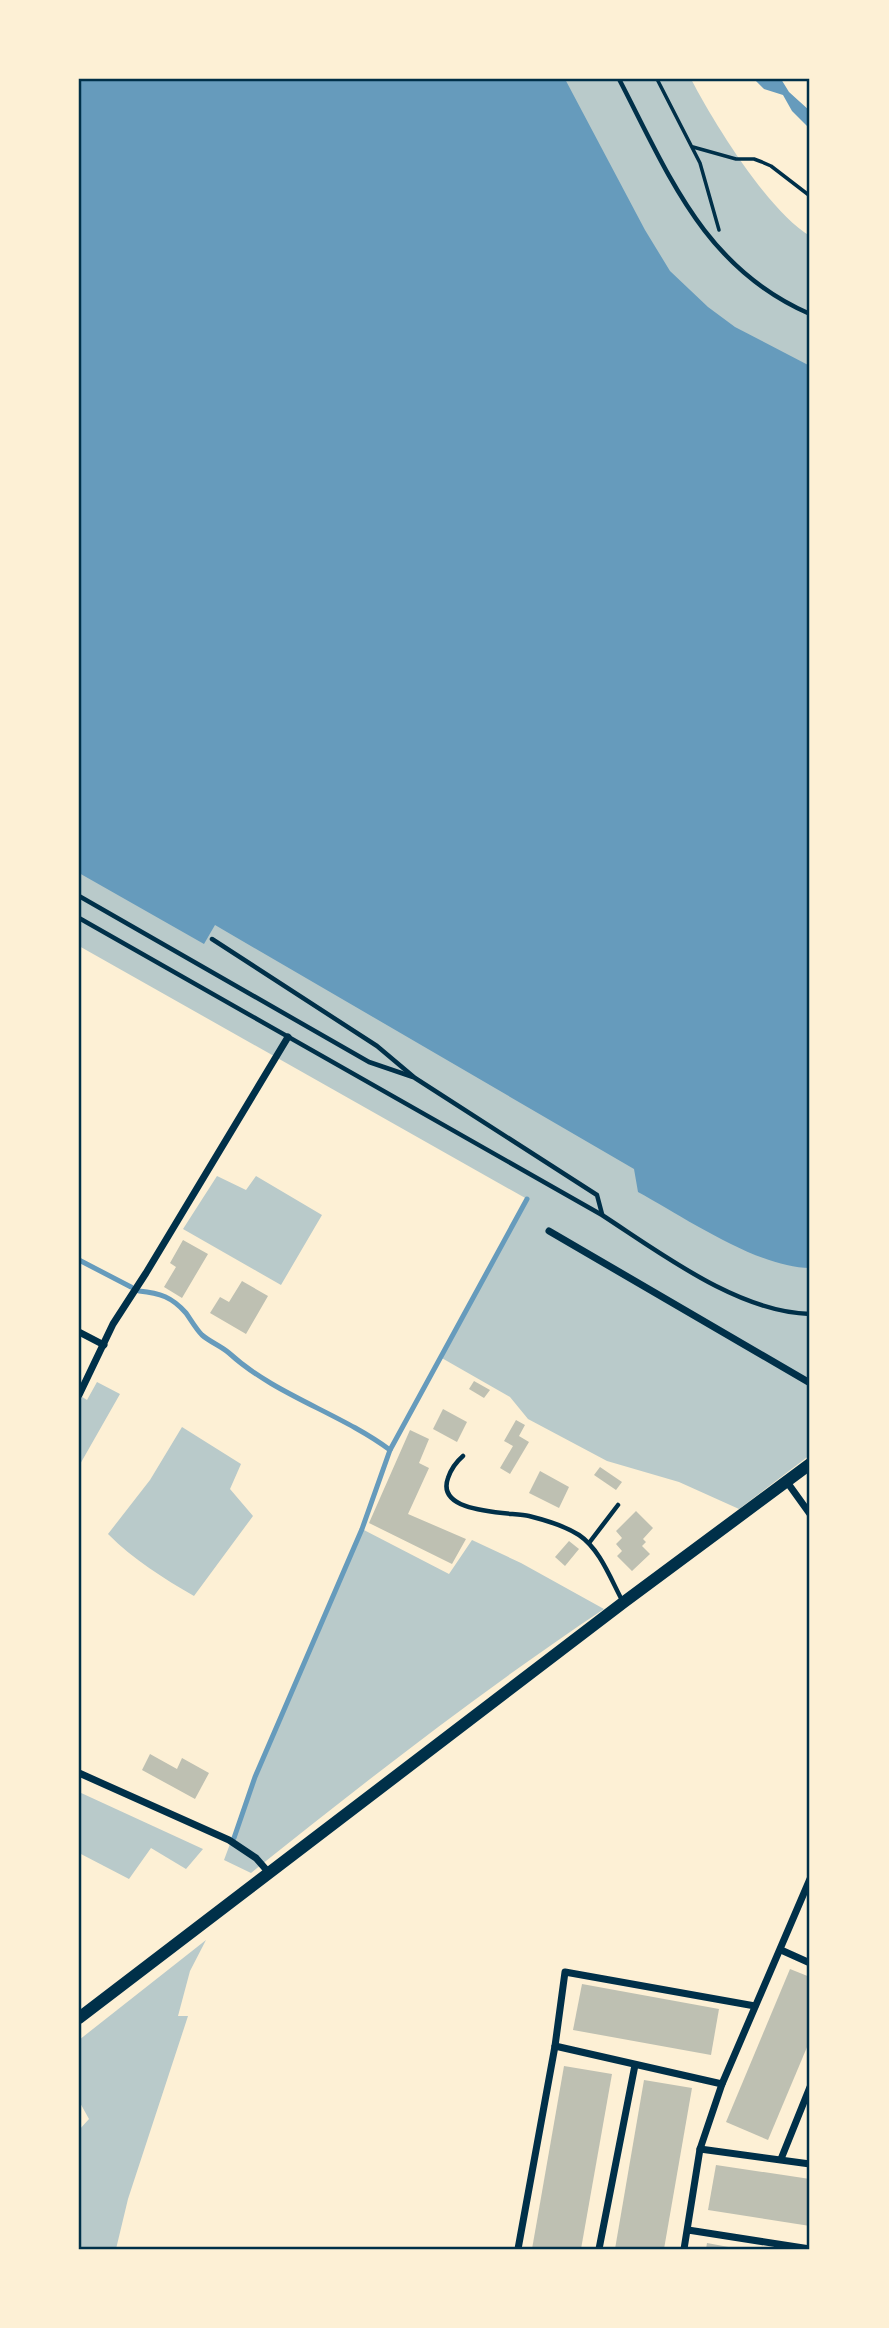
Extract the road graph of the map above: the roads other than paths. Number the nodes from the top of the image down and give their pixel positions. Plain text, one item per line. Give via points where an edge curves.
1 (619, 79) edge
2 (810, 314) edge
3 (79, 896) edge
4 (79, 918) edge
5 (212, 939) dead end
6 (288, 1037) junction
7 (415, 1078) junction
8 (602, 1215) junction
9 (549, 1231) dead end
10 (810, 1314) edge
11 (79, 1332) edge
12 (104, 1345) junction
13 (810, 1383) edge
14 (79, 1395) edge
15 (463, 1456) dead end
16 (810, 1464) edge
17 (786, 1482) junction
18 (618, 1505) dead end
19 (810, 1514) edge
20 (589, 1543) junction
21 (624, 1602) junction
22 (79, 1773) edge
23 (270, 1874) junction
24 (810, 1879) edge
25 (781, 1950) junction
26 (810, 1963) edge
27 (755, 2006) junction
28 (79, 2018) edge
29 (555, 2046) junction
30 (635, 2065) junction
31 (722, 2084) junction
32 (810, 2087) edge
33 (700, 2149) junction
34 (781, 2159) junction
35 (810, 2164) edge
36 (688, 2230) junction
37 (518, 2249) edge
38 (599, 2249) edge
39 (684, 2249) edge
40 (810, 2249) edge

1 - 2 lane via 698,223 725,256 765,291
3 - 7 lane via 369,1062
4 - 6 lane
5 - 7 lane via 377,1046
6 - 8 lane
6 - 12 street
7 - 8 lane via 597,1195
8 - 10 lane via 749,1302
9 - 13 street
11 - 12 street
12 - 14 street
15 - 20 lane via 446,1485 459,1504 528,1516 563,1527
16 - 17 main road
17 - 19 street
17 - 21 main road
18 - 20 lane
20 - 21 lane
21 - 23 main road
22 - 23 street via 229,1840
23 - 28 main road
24 - 25 street
25 - 26 street
25 - 27 street
27 - 29 street via 565,1972
27 - 31 street
29 - 30 street
29 - 37 street
30 - 31 street
30 - 38 street
31 - 33 street
32 - 34 street
33 - 34 street
33 - 36 street
34 - 35 street
36 - 39 street
36 - 40 street

